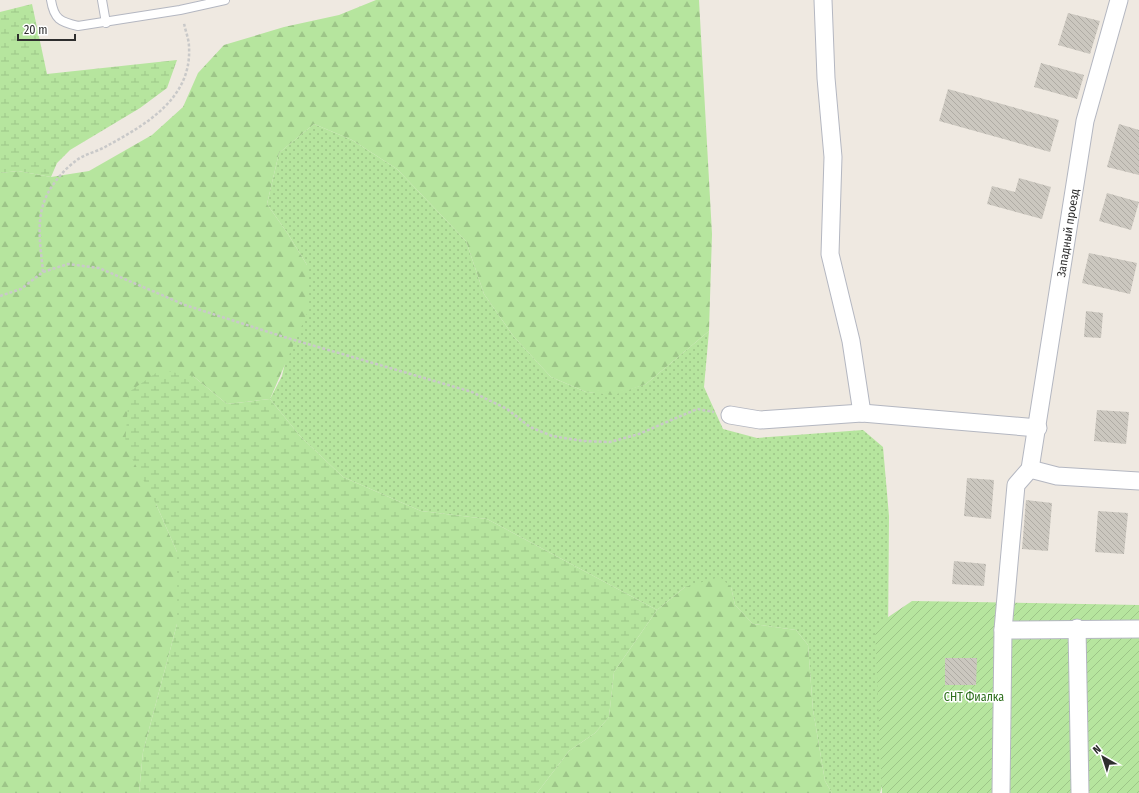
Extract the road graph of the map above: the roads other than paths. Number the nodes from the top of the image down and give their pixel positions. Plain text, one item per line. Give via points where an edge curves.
1 (51, 0) edge
2 (102, 0) edge
3 (225, 0) edge
4 (823, 0) edge
5 (1119, 0) edge
6 (106, 23) junction
7 (862, 413) junction
8 (730, 415) road end
9 (1038, 428) junction
10 (1030, 469) junction
11 (1139, 481) edge
12 (1077, 628) junction
13 (1139, 629) edge
14 (1003, 630) junction
15 (1001, 793) edge
16 (1080, 793) edge

1 - 6 lane via 53,12 63,23 78,26
2 - 6 lane
3 - 6 lane
4 - 7 street via 833,157 830,254 851,341
5 - 9 street, Западный проезд via 1085,121
7 - 8 street via 760,420
7 - 9 street
9 - 10 street, Западный проезд
10 - 11 street via 1057,476
10 - 14 street via 1016,485
12 - 13 street
12 - 14 street
12 - 16 street
14 - 15 street

